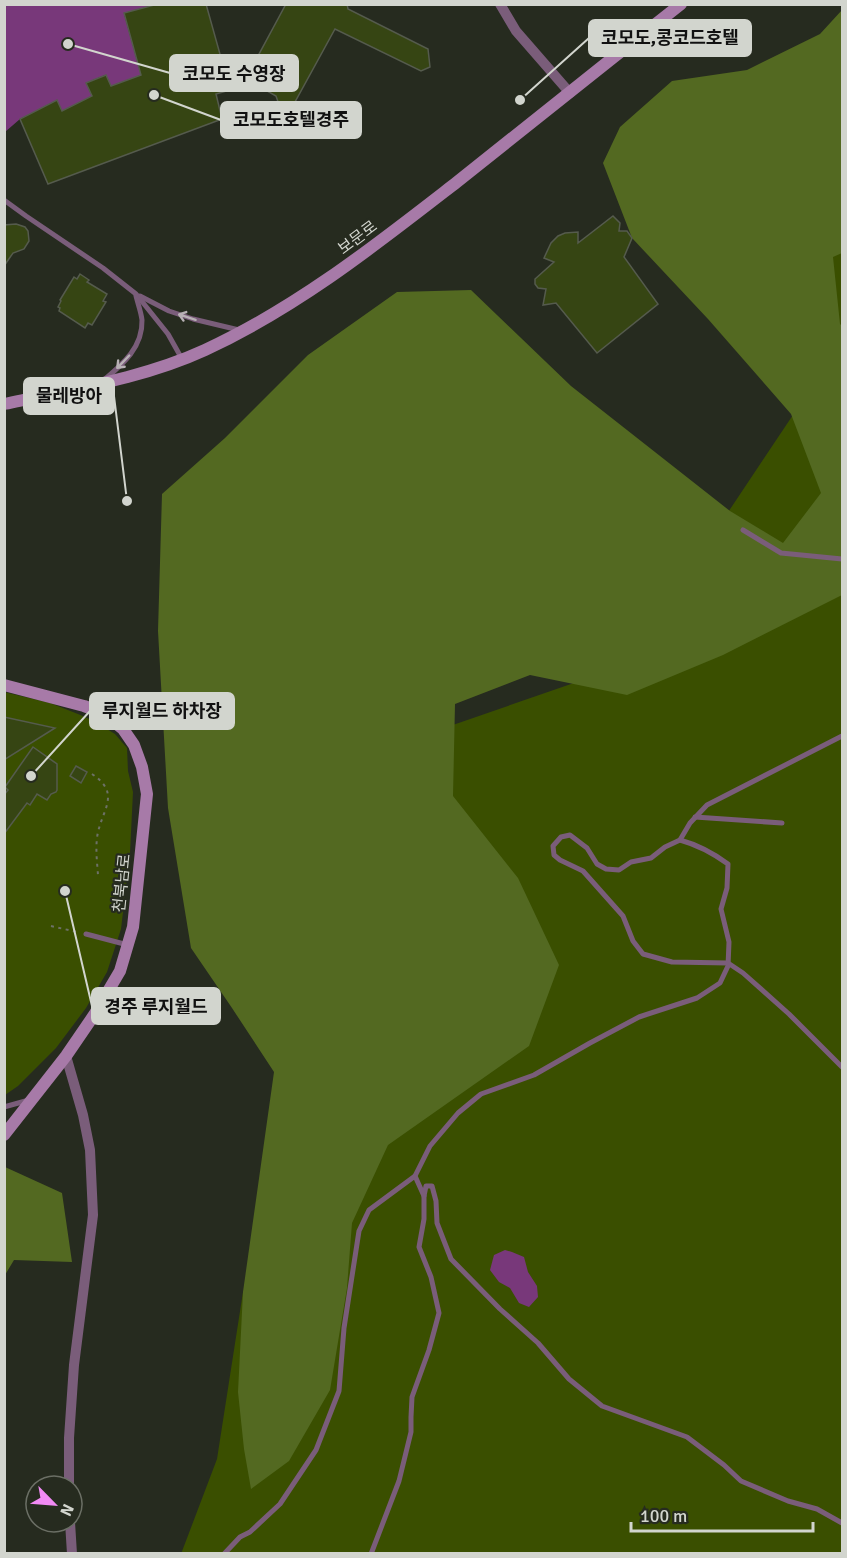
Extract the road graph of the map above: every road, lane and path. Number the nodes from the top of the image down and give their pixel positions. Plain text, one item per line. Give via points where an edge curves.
1 (500, 4) edge
2 (681, 4) edge
3 (570, 93) junction
4 (4, 200) edge
5 (136, 294) junction
6 (242, 331) junction
7 (182, 358) junction
8 (100, 384) junction
9 (4, 404) edge
10 (743, 530) dead end
11 (843, 559) edge
12 (4, 685) edge
13 (843, 736) edge
14 (92, 774) dead end
15 (695, 817) junction
16 (782, 823) dead end
17 (680, 840) junction
18 (98, 875) dead end
19 (51, 926) dead end
20 (86, 934) joint
21 (128, 945) junction
22 (728, 963) junction
23 (66, 1056) junction
24 (843, 1067) edge
25 (34, 1098) junction
26 (4, 1107) edge
27 (4, 1135) edge
28 (415, 1176) junction
29 (423, 1196) junction
30 (69, 1474) edge
31 (843, 1522) edge
32 (71, 1534) edge
33 (72, 1554) edge
34 (224, 1554) edge
35 (371, 1554) edge

1 - 3 street via 516,31
2 - 3 street, 보문로
3 - 6 street, 보문로 via 319,286
4 - 5 lane
6 -> 5 lane via 169,311
5 - 7 lane
5 -> 8 lane via 142,317 137,344 128,359
6 - 7 street, 보문로
7 - 8 street, 보문로
8 - 9 street, 보문로
10 - 11 lane via 781,552
12 - 21 street, 천북남로 via 103,713 123,729 134,745 147,794
13 - 15 lane via 707,805
14 - 18 path via 105,785 109,796 96,844
15 - 16 lane
15 - 17 lane
17 - 22 lane via 728,864 721,909 729,942
17 - 22 lane via 651,858 631,862 620,870 597,864 588,849 570,835 561,837 553,846 554,855 583,871 623,916 643,954 672,962
19 - 20 path
20 - 21 lane
21 - 23 street, 천북남로 via 120,971
22 - 24 lane via 789,1014
22 - 28 lane via 720,983 697,998 639,1017 534,1075 480,1094 430,1146
23 - 25 street, 천북남로
23 - 30 street via 90,1150 93,1215 74,1365
25 - 26 lane
25 - 27 street, 천북남로
28 - 29 lane
28 - 34 lane via 369,1210 359,1231 339,1391 316,1450 280,1503
29 - 31 lane via 426,1186 432,1186 437,1223 451,1259 538,1343 569,1379 602,1406 687,1437 741,1481
29 - 35 lane via 419,1247 439,1313 412,1397 411,1432 399,1480
32 - 33 street

